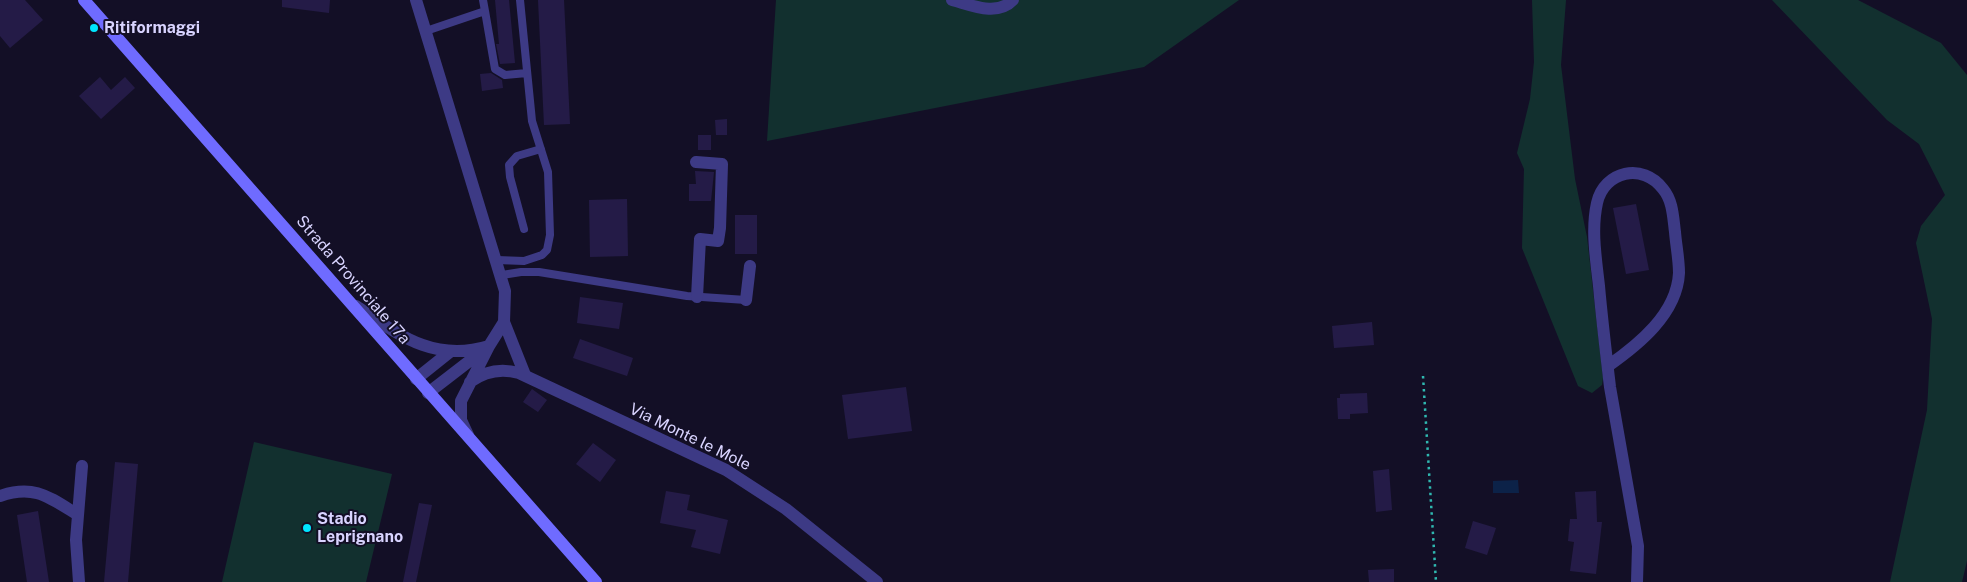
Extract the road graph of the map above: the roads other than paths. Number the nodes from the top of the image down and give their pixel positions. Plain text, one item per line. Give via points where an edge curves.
1 (84, 0) edge
2 (416, 0) edge
3 (483, 0) edge
4 (520, 0) edge
5 (952, 0) edge
6 (1013, 0) edge
7 (485, 11) junction
8 (426, 31) junction
9 (527, 73) junction
10 (541, 149) junction
11 (696, 162) dead end
12 (524, 229) dead end
13 (497, 260) junction
14 (750, 266) dead end
15 (502, 275) junction
16 (697, 297) junction
17 (746, 300) joint
18 (353, 304) junction
19 (504, 322) junction
20 (488, 346) junction
21 (451, 351) junction
22 (1608, 366) junction
23 (525, 375) junction
24 (416, 378) junction
25 (470, 382) junction
26 (428, 393) junction
27 (470, 440) junction
28 (82, 466) dead end
29 (0, 496) edge
30 (78, 515) junction
31 (79, 582) edge
32 (596, 582) edge
33 (876, 582) edge
34 (1637, 582) edge

1 - 18 main road, Strada Provinciale 17a
2 - 8 street
3 - 7 lane
4 - 9 lane
5 - 6 street via 992,9
7 - 8 lane
7 - 9 lane via 495,69 505,75
8 - 13 street
9 - 10 lane via 533,128
10 - 12 lane via 517,156 509,165
10 - 13 lane via 549,181 550,235 547,250 535,258
11 - 16 street via 722,164 718,242 700,239
13 - 15 street
14 - 17 street
15 - 16 lane via 539,272
15 - 19 street via 506,291
16 - 17 lane
18 - 21 street via 408,340
18 - 24 main road, Strada Provinciale 17a
19 - 20 street
19 - 23 street
20 - 21 street
20 - 25 street
20 - 26 street
21 - 24 street
22 - 22 street via 1595,251 1596,208 1599,195 1608,181 1620,175 1637,173 1656,181 1668,196 1679,263 1677,285 1669,307 1660,319 1632,348
22 - 34 street via 1638,546
23 - 25 street, Via Monte le Mole via 495,371
23 - 33 street, Via Monte le Mole via 736,476 797,517
24 - 26 main road, Strada Provinciale 17a
25 - 27 street via 460,407 461,420
26 - 27 main road, Strada Provinciale 17a
27 - 32 main road, Strada Provinciale 17a
28 - 30 street
29 - 30 street via 22,490 35,492
30 - 31 street via 76,556

